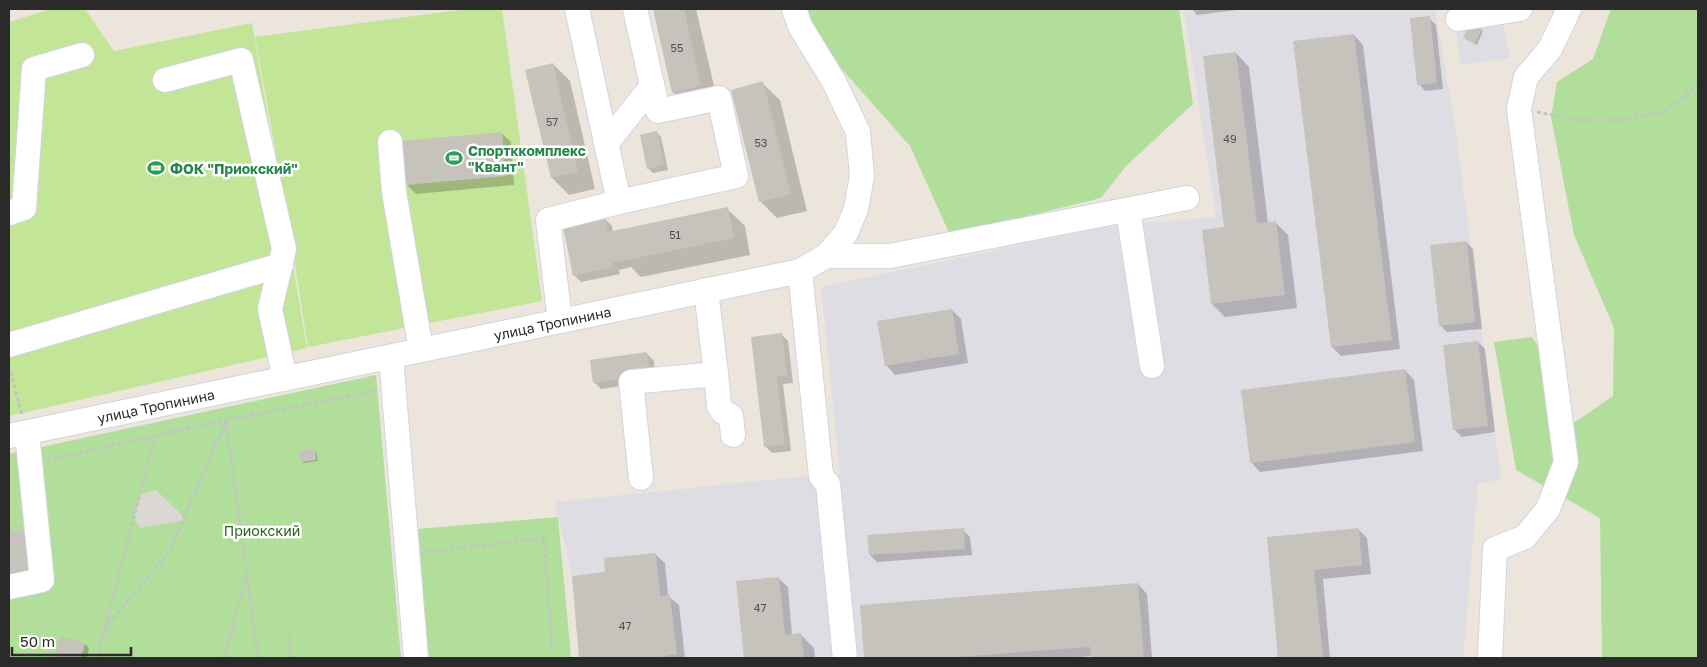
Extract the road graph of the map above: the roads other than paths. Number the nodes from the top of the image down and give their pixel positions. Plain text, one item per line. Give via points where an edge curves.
1 (576, 9) edge
2 (634, 9) edge
3 (794, 9) edge
4 (1520, 9) edge
5 (1569, 9) edge
6 (1458, 19) dead end
7 (82, 55) dead end
8 (165, 80) dead end
9 (652, 86) junction
10 (390, 142) dead end
11 (606, 144) junction
12 (1187, 198) dead end
13 (619, 202) junction
14 (1128, 210) junction
15 (9, 214) edge
16 (826, 256) junction
17 (281, 265) junction
18 (800, 271) junction
19 (706, 290) junction
20 (560, 320) junction
21 (9, 345) edge
22 (421, 350) junction
23 (391, 357) junction
24 (1152, 366) dead end
25 (716, 374) junction
26 (285, 379) junction
27 (20, 429) edge
28 (733, 435) dead end
29 (641, 478) dead end
30 (9, 586) edge
31 (416, 658) edge
32 (845, 658) edge
33 (1490, 658) edge

1 - 11 street
2 - 9 street
3 - 16 street, улица Тропинина via 800,26 833,80 858,132 862,176 856,209 846,233
4 - 6 street
5 - 33 street via 1550,49 1526,78 1519,109 1566,462 1548,509 1525,536 1495,549
7 - 15 street via 34,69 24,208
8 - 17 street via 241,60 284,249
9 - 11 street
9 - 13 street via 658,111 719,98 736,176
10 - 22 street via 394,192
11 - 13 street
12 - 14 street
13 - 20 street via 548,220
14 - 16 street via 890,256
14 - 24 street
16 - 18 street, улица Тропинина
17 - 21 street
17 - 26 street via 270,309
18 - 19 street, улица Тропинина
18 - 32 street via 821,476 828,484
19 - 20 street, улица Тропинина
19 - 25 street
20 - 22 street, улица Тропинина
22 - 23 street, улица Тропинина
23 - 26 street, улица Тропинина
23 - 31 street
25 - 28 street via 718,406 731,416
25 - 29 street via 631,382
26 - 27 street, улица Тропинина
27 - 30 street via 30,464 42,580

